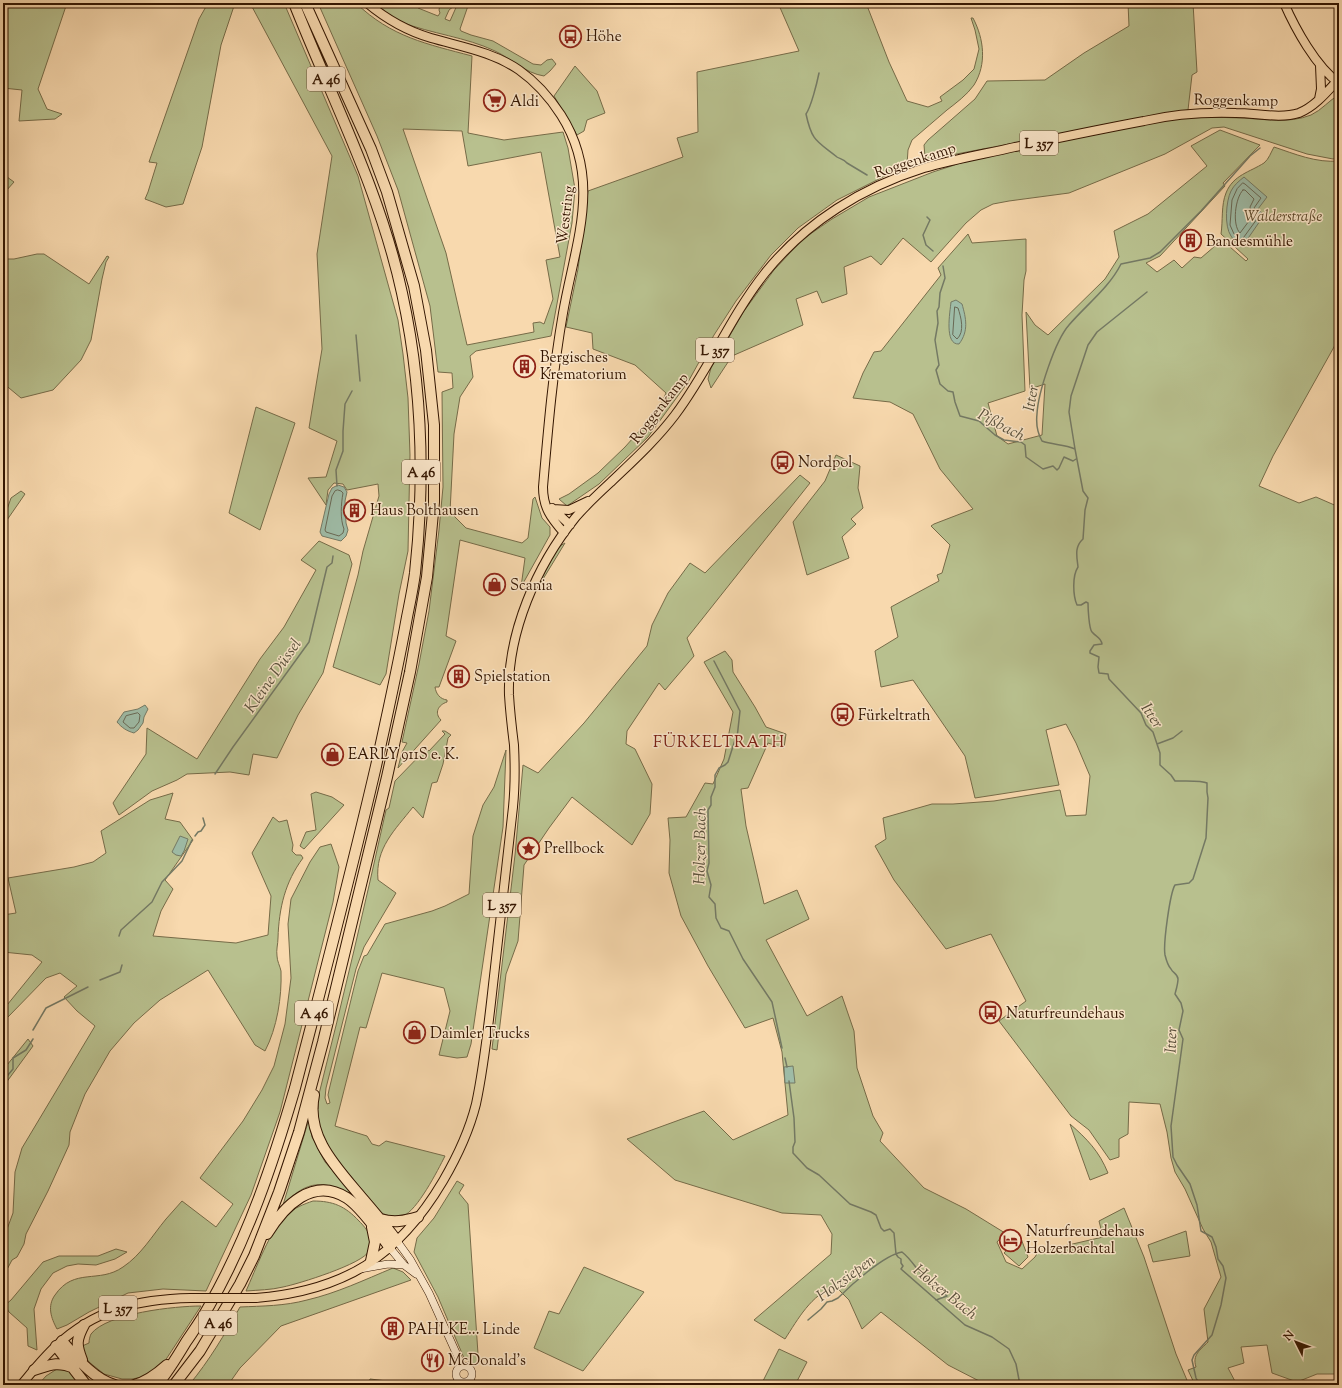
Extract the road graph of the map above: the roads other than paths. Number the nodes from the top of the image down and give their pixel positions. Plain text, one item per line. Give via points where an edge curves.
1 (294, 3) edge
2 (305, 3) edge
3 (367, 3) edge
4 (1284, 3) edge
5 (1320, 65) junction
6 (1338, 82) edge
7 (1319, 99) junction
8 (591, 500) junction
9 (545, 502) junction
10 (553, 509) junction
11 (570, 525) junction
12 (564, 533) junction
13 (323, 1042) junction
14 (418, 1217) junction
15 (380, 1219) junction
16 (370, 1223) junction
17 (394, 1244) junction
18 (254, 1256) junction
19 (371, 1261) junction
20 (404, 1265) junction
21 (358, 1270) junction
22 (418, 1275) junction
23 (84, 1325) junction
24 (59, 1343) junction
25 (176, 1358) junction
26 (78, 1365) junction
27 (462, 1366) junction
28 (34, 1370) junction
29 (468, 1383) edge
30 (21, 1385) edge
31 (86, 1385) edge
32 (115, 1385) edge
33 (134, 1385) edge
34 (157, 1385) edge
35 (174, 1385) edge

1 - 25 highway, A 46 via 358,155 382,220 402,292 413,353 420,418 421,496 415,574 398,670 367,807 295,1088 268,1175 235,1258 209,1307
2 - 13 highway, A 46 via 371,149 387,192 414,286 426,350 434,425 434,502 427,577 410,672
3 - 9 main road, Westring via 400,26 431,38 477,50 520,71 555,105 575,143 583,172 584,205 557,355 543,487
4 - 5 main road
5 - 6 main road
5 - 7 main road
6 - 7 main road, Roggenkamp / L 357
7 - 8 main road, Roggenkamp / L 357 via 1305,110 1288,115 1205,112 1156,118 937,164 898,177 863,193 813,226 767,270 735,316 700,378 675,415 659,435
8 - 10 main road via 569,510
8 - 11 main road, Roggenkamp / L 357
9 - 10 main road
9 - 12 main road, Westring via 550,518
10 - 11 main road
11 - 12 main road, L 357
12 - 14 main road, L 357 via 540,572 520,620 513,650 509,694 515,784 483,1065 476,1105 455,1159 437,1191
13 - 15 highway via 313,1111 318,1138 334,1165
13 - 18 highway, A 46 via 280,1192
14 - 15 highway via 393,1222
14 - 17 main road, L 357
15 - 17 highway
16 - 17 highway
16 - 18 highway via 347,1198 332,1192 311,1193 300,1197 284,1210
16 - 19 highway via 375,1242
17 - 19 main road, L 357
17 - 20 main road
17 - 22 main road via 410,1259
18 - 35 highway, A 46 via 200,1351
19 - 21 main road, L 357
20 - 21 main road via 388,1264
20 - 22 main road
21 - 23 main road, L 357, bridge via 310,1289 280,1296 192,1298 139,1303 108,1312
22 - 27 main road via 434,1303
23 - 24 main road, L 357
23 - 26 highway via 77,1346
24 - 26 highway
24 - 28 main road, L 357
25 - 33 highway via 154,1376
25 - 34 highway, A 46
26 - 28 highway via 57,1363
26 - 31 highway
26 - 32 highway via 101,1380
27 - 29 main road via 468,1366 472,1371
27 - 29 main road via 457,1369 456,1376 460,1381
28 - 30 main road, L 357

